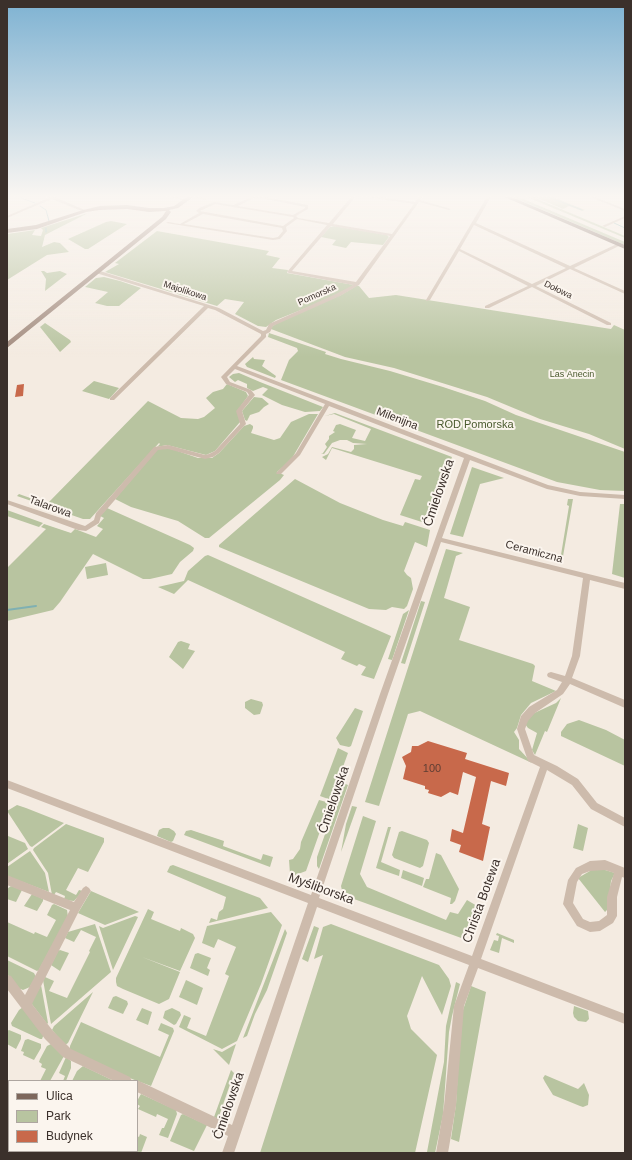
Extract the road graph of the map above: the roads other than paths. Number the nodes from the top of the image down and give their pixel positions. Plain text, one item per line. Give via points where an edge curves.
1 (126, 249) edge
2 (309, 249) edge
3 (383, 249) edge
4 (458, 249) joint
5 (531, 249) edge
6 (614, 249) edge
7 (570, 267) junction
8 (98, 272) junction
9 (357, 284) junction
10 (532, 286) junction
11 (625, 293) edge
12 (428, 300) dead end
13 (207, 306) junction
14 (487, 307) dead end
15 (609, 324) dead end
16 (263, 333) junction
17 (7, 346) edge
18 (234, 367) junction
19 (112, 399) dead end
20 (328, 403) junction
21 (468, 456) junction
22 (279, 473) dead end
23 (625, 497) edge
24 (7, 502) edge
25 (86, 529) joint
26 (438, 539) junction
27 (588, 578) junction
28 (625, 586) edge
29 (551, 675) dead end
30 (568, 680) junction
31 (625, 704) edge
32 (545, 765) junction
33 (7, 784) edge
34 (625, 823) edge
35 (622, 872) edge
36 (7, 880) edge
37 (86, 891) dead end
38 (313, 901) junction
39 (76, 908) junction
40 (475, 962) junction
41 (7, 980) edge
42 (26, 1005) junction
43 (625, 1019) edge
44 (124, 1080) edge
45 (138, 1086) edge
46 (235, 1133) junction
47 (228, 1153) edge
48 (442, 1153) edge

1 - 8 street
2 - 9 street via 290,272
3 - 9 street, Pomorska
4 - 10 street, Dołowa
4 - 12 street
5 - 7 street
6 - 7 street
7 - 10 street
7 - 11 street
8 - 13 street, Majolikowa
8 - 17 street
9 - 16 street, Pomorska via 326,301 271,325 268,331
10 - 14 street
10 - 15 street, Dołowa
13 - 16 street, Majolikowa
13 - 19 street
16 - 18 street, Pomorska via 264,336
18 - 20 street, Milenijna
18 - 25 street, Pomorska via 224,377 228,382 249,391 252,395 239,411 243,424 217,452 205,458 168,447 156,448 98,515 97,521
20 - 21 street, Milenijna
20 - 22 street via 298,454
21 - 23 street, Milenijna via 558,490
21 - 26 street, Ćmielowska
24 - 25 street, Talarowa
26 - 27 street, Ceramiczna
26 - 38 street, Ćmielowska
27 - 28 street, Ceramiczna
27 - 30 street via 576,656
29 - 30 street
30 - 31 street
30 - 32 street via 553,698 532,710 524,719 521,729 531,758
32 - 34 street via 575,782 594,806
32 - 40 street, Christa Botewa
33 - 38 street, Myśliborska
35 - 35 street via 612,897 610,920 600,926 590,927 580,923 568,904 573,880 579,871 590,866 605,865
36 - 39 street
37 - 39 street
38 - 40 street, Myśliborska
38 - 46 street, Ćmielowska
39 - 42 street
40 - 43 street, Myśliborska
40 - 48 street, Christa Botewa via 459,1006 450,1106
41 - 42 street
42 - 44 street via 67,1053
45 - 46 street
46 - 47 street, Ćmielowska

